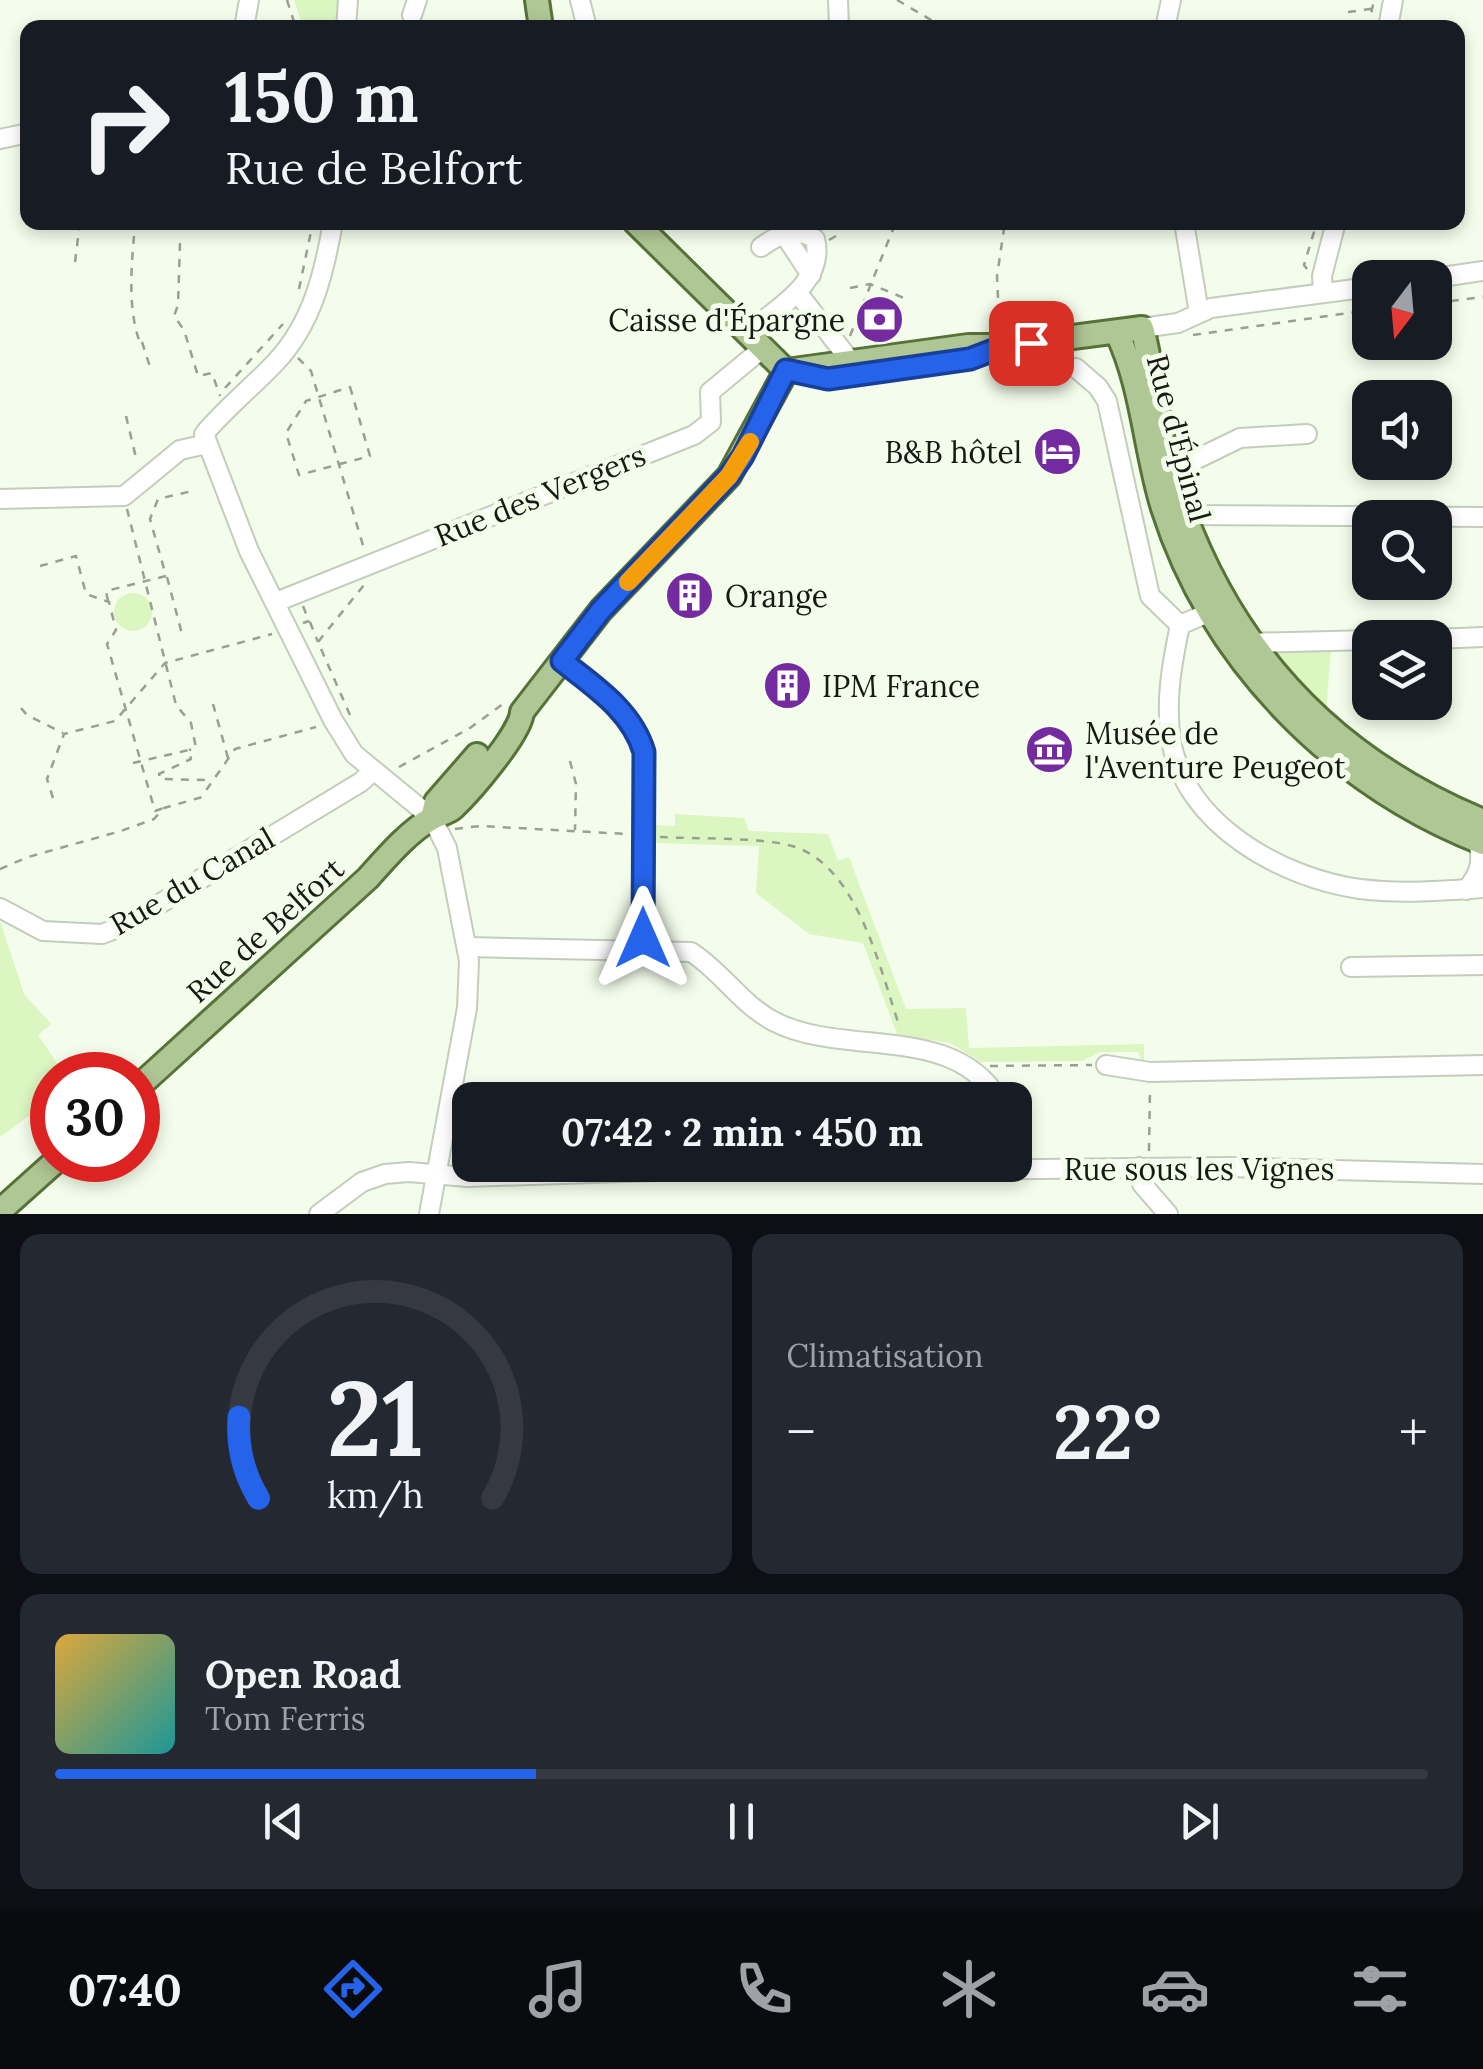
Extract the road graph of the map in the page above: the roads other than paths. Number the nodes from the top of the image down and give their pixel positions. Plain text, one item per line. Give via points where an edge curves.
1 (331, 230) edge
2 (646, 230) edge
3 (1185, 230) edge
4 (1334, 230) edge
5 (761, 246) dead end
6 (1483, 271) edge
7 (1452, 276) edge
8 (1352, 289) edge
9 (796, 292) junction
10 (1323, 293) junction
11 (1199, 313) junction
12 (1142, 328) junction
13 (1117, 333) junction
14 (754, 341) junction
15 (1004, 346) junction
16 (848, 357) junction
17 (1076, 368) dead end
18 (786, 370) junction
19 (1132, 376) junction
20 (1098, 387) junction
21 (1308, 434) dead end
22 (207, 444) junction
23 (1163, 476) junction
24 (0, 499) edge
25 (1184, 514) junction
26 (1483, 517) edge
27 (276, 602) junction
28 (1218, 609) junction
29 (1180, 626) junction
30 (1483, 637) edge
31 (1452, 638) edge
32 (1352, 641) edge
33 (1240, 645) junction
34 (562, 661) junction
35 (373, 771) junction
36 (432, 818) junction
37 (1481, 835) edge
38 (1475, 889) edge
39 (0, 908) edge
40 (468, 947) junction
41 (643, 949) junction
42 (1483, 965) edge
43 (1351, 967) dead end
44 (1483, 1064) edge
45 (1106, 1065) road end
46 (160, 1067) edge
47 (989, 1082) edge
48 (1032, 1167) edge
49 (1144, 1167) junction
50 (436, 1172) junction
51 (1483, 1174) edge
52 (452, 1175) edge
53 (32, 1182) edge
54 (0, 1211) edge
55 (319, 1214) edge
56 (429, 1214) edge
57 (1168, 1214) edge

1 - 22 street via 303,326 288,348 223,402 204,434
2 - 14 main road
3 - 11 street
4 - 10 street
5 - 9 street via 784,234 815,238 812,275
6 - 7 street
8 - 10 street
9 - 14 street
9 - 16 street
10 - 11 street
11 - 12 street
12 - 13 main road
12 - 23 main road, Rue d'Épinal via 1153,368
13 - 15 main road
13 - 19 main road, Rue d'Épinal
14 - 18 main road
14 - 27 street, Rue des Vergers via 710,392 711,422 694,435
15 - 16 main road
15 - 18 main road via 970,359 828,379
16 - 18 main road
17 - 20 street
18 - 34 main road via 729,476 601,610
19 - 20 street
19 - 23 main road, Rue d'Épinal
20 - 29 street via 1110,410 1150,596
21 - 23 street via 1240,438
22 - 24 street via 180,450 124,496
22 - 27 street
23 - 25 main road, Rue d'Épinal
23 - 28 main road, Rue d'Épinal via 1179,550
25 - 26 street
25 - 28 main road, Rue d'Épinal
27 - 35 street via 332,720
28 - 29 street
28 - 33 main road, Rue d'Épinal
29 - 38 street via 1171,669 1172,742 1179,766 1214,820 1262,855 1356,888
30 - 31 street
32 - 33 street
33 - 37 main road, Rue d'Épinal via 1343,740
34 - 36 main road, Rue de Belfort via 436,802
34 - 41 street via 628,717 644,752
35 - 36 street
35 - 39 street, Rue du Canal via 102,934 43,931
36 - 40 street via 447,848
36 - 46 main road, Rue de Belfort
37 - 38 street
40 - 41 street
40 - 50 street via 466,1008
41 - 47 street via 691,952 729,989 797,1030 951,1058
42 - 43 street
44 - 45 street via 1150,1072
48 - 49 street, Rue sous les Vignes
49 - 51 street, Rue sous les Vignes
49 - 57 street via 1142,1184
50 - 52 street, Rue sous les Vignes
50 - 55 street, Rue sous les Vignes via 362,1182
50 - 56 street
53 - 54 main road

